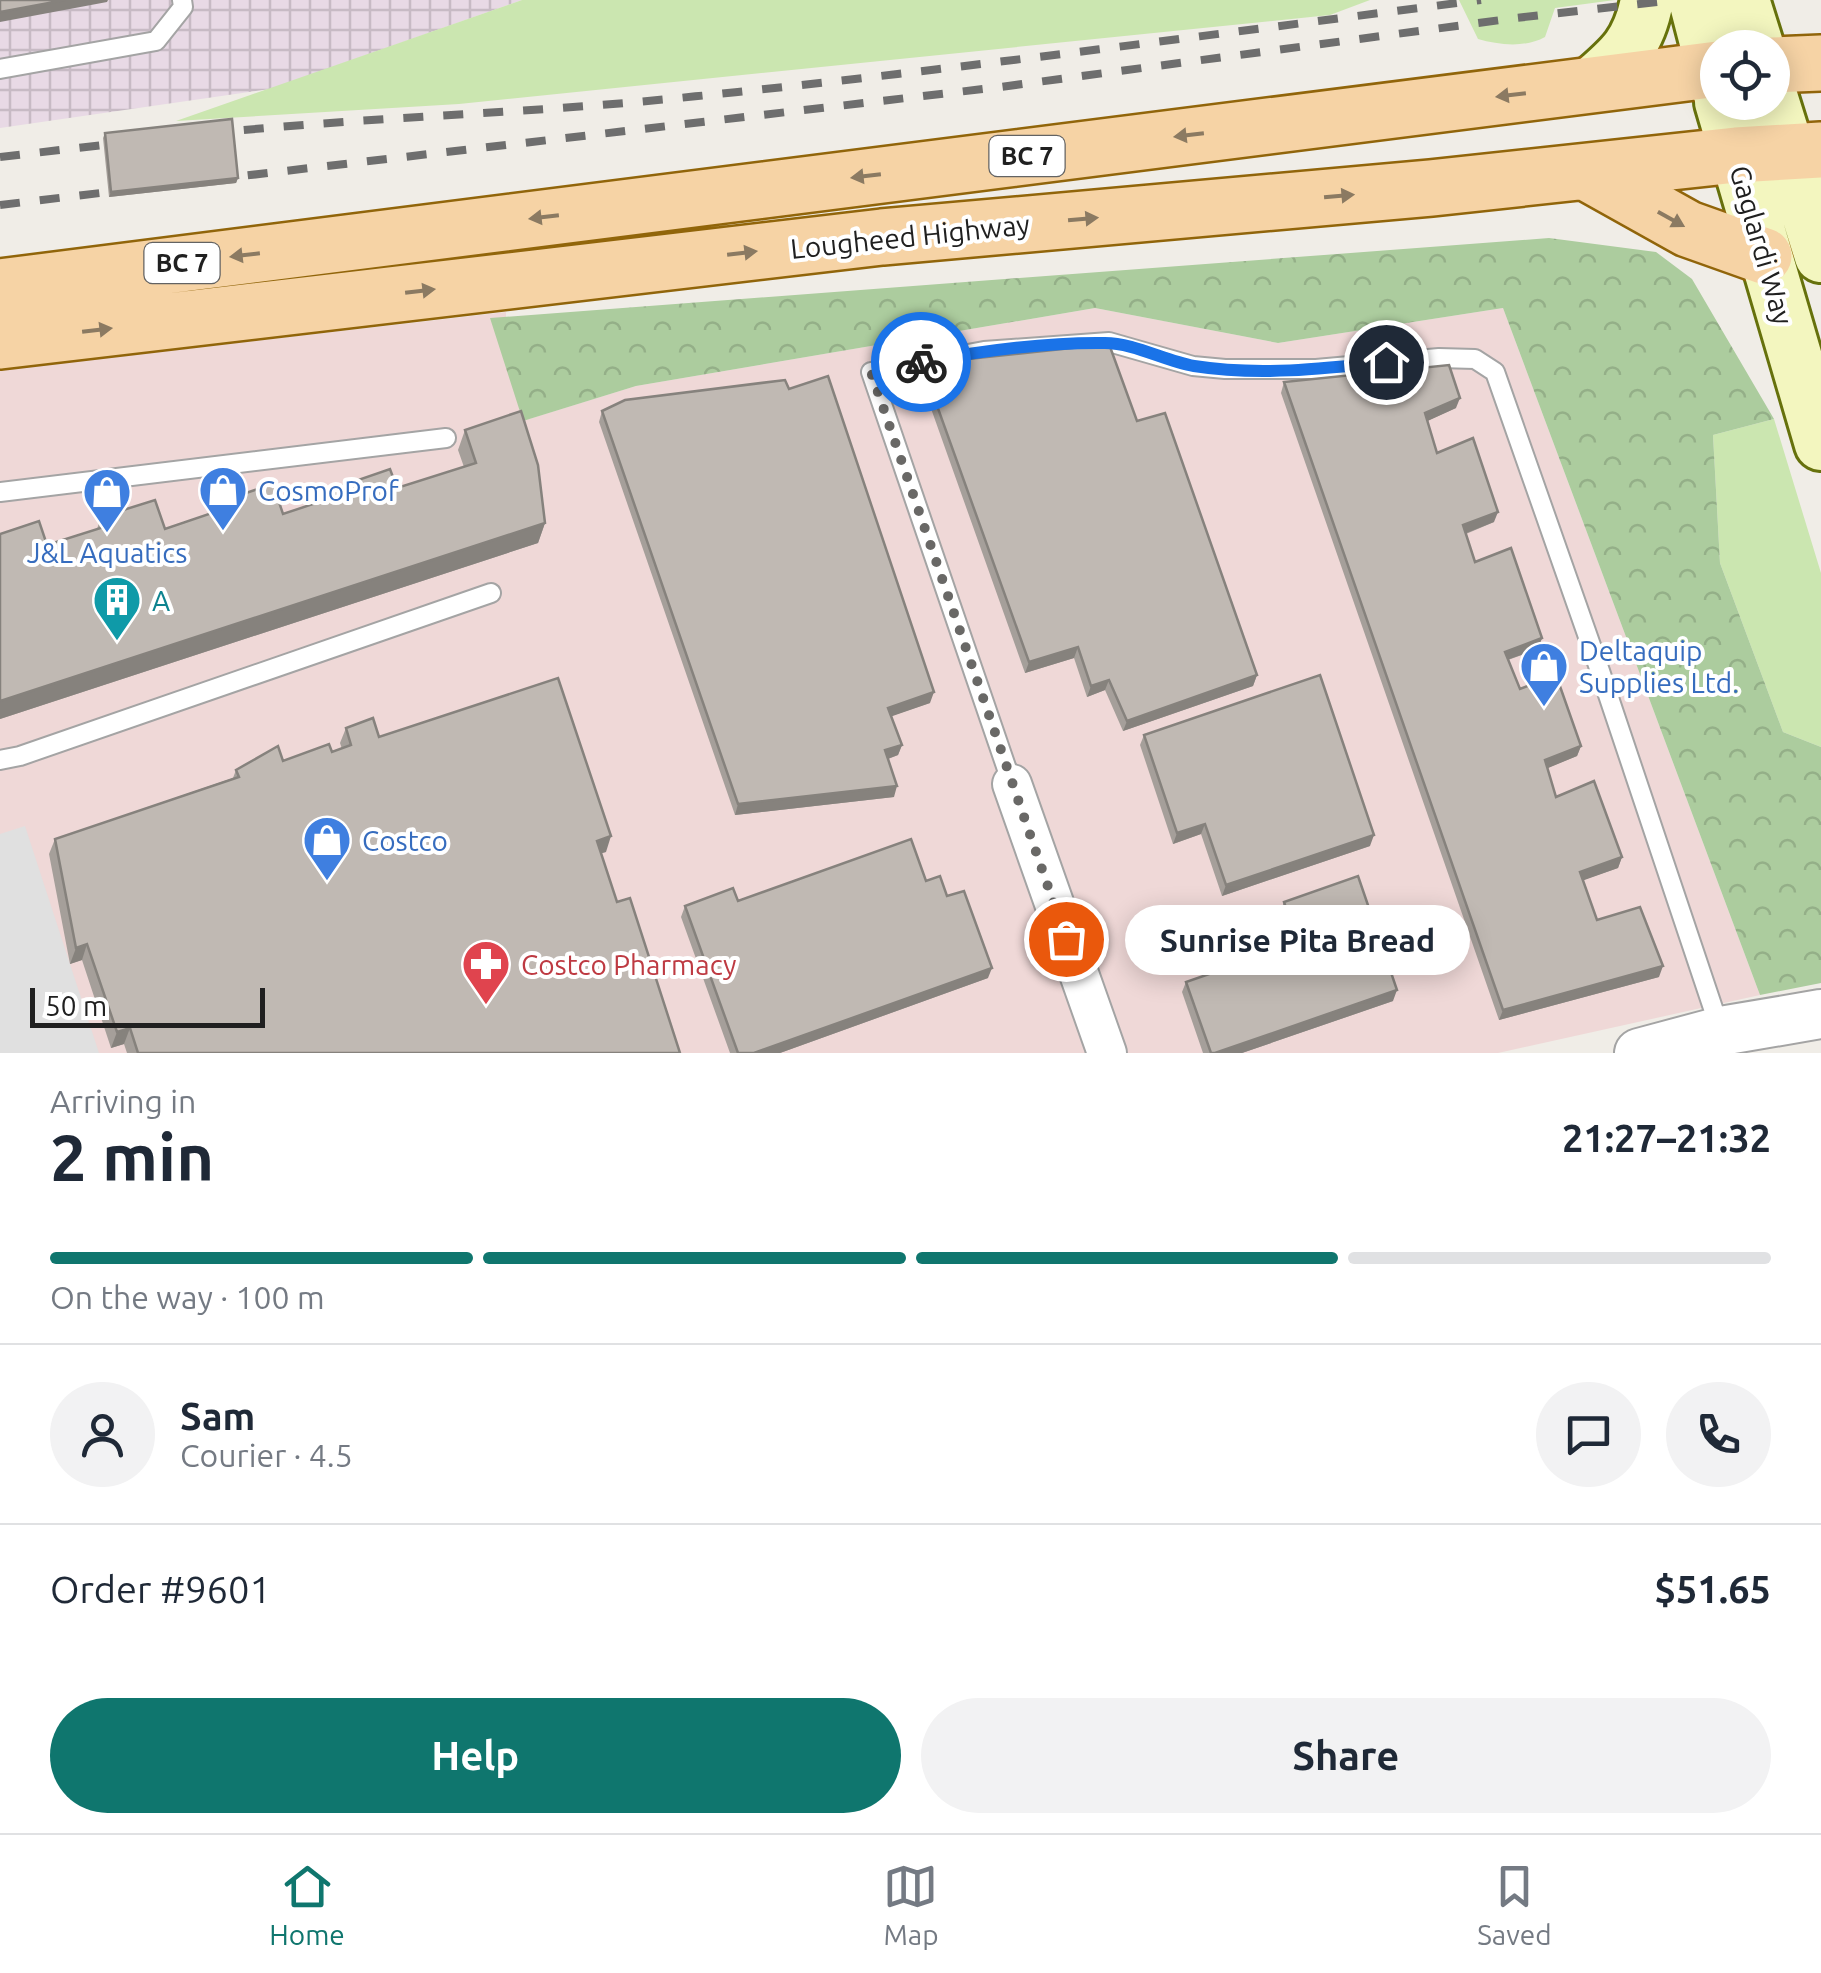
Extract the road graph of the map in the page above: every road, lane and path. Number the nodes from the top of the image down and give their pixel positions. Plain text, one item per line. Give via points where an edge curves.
1 (182, 0) edge
2 (1647, 0) edge
3 (1695, 0) edge
4 (1743, 0) edge
5 (1707, 30) edge
6 (1736, 30) edge
7 (1821, 63) edge
8 (1790, 64) edge
9 (0, 69) edge
10 (1700, 78) edge
11 (1590, 85) junction
12 (1758, 120) edge
13 (1776, 120) edge
14 (1782, 152) edge
15 (1586, 172) junction
16 (1764, 256) junction
17 (1821, 256) edge
18 (0, 287) edge
19 (0, 341) edge
20 (446, 438) dead end
21 (1821, 444) edge
22 (0, 492) edge
23 (491, 593) dead end
24 (0, 760) edge
25 (1012, 784) joint
26 (1821, 1014) edge
27 (1721, 1032) junction
28 (1107, 1053) edge
29 (1639, 1053) edge

1 - 9 lane via 156,42
2 - 11 main road via 1643,26 1626,54
3 - 5 main road, Gaglardi Way
4 - 6 main road, Gaglardi Way
7 - 8 main road
10 - 11 main road, BC 7
11 -> 18 main road, BC 7
12 - 14 main road, Gaglardi Way
13 - 14 main road, Gaglardi Way
14 - 15 main road, Lougheed Highway / BC 7
14 - 16 main road, Gaglardi Way
14 - 17 main road, Gaglardi Way
15 -> 16 main road via 1688,229
19 -> 15 main road, Lougheed Highway / BC 7 via 882,236
16 - 21 main road, Gaglardi Way
20 - 22 lane
23 - 24 lane
25 - 27 lane via 871,372 984,351 1109,342 1193,366 1267,371 1475,359 1495,372
25 - 28 street
26 - 27 street
27 - 29 street

